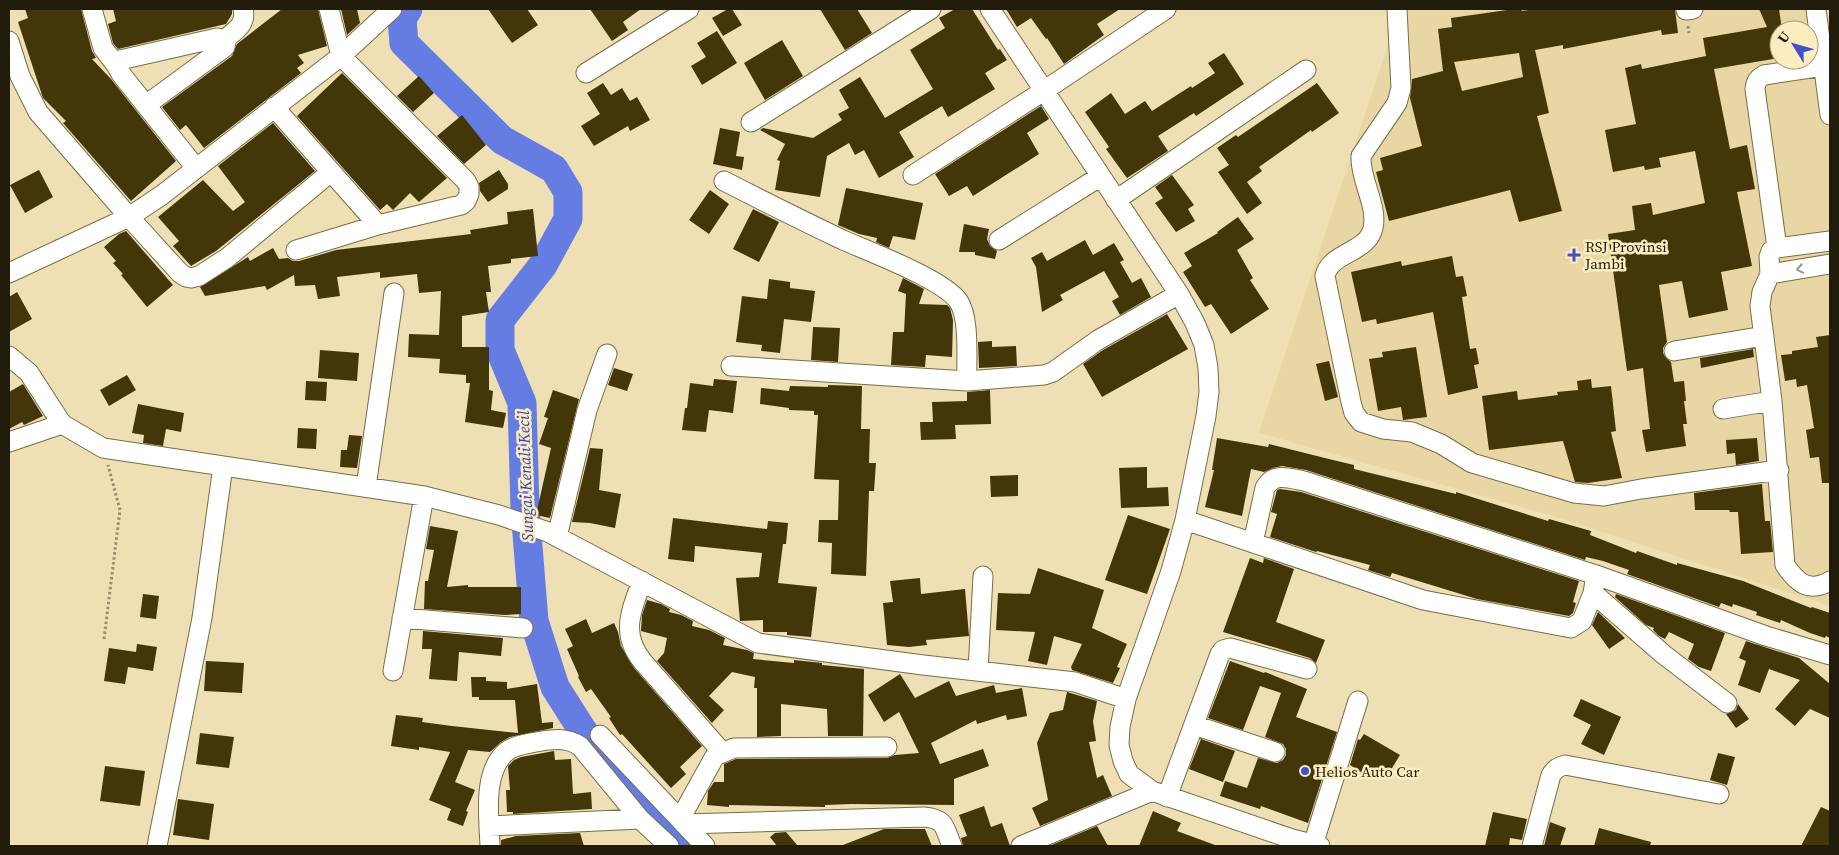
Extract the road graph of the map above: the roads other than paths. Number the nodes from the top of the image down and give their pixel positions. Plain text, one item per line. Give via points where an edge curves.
1 (92, 9) edge
2 (244, 9) edge
3 (329, 9) edge
4 (392, 9) edge
5 (689, 9) edge
6 (932, 9) edge
7 (990, 9) edge
8 (1166, 9) edge
9 (1398, 9) edge
10 (1816, 9) edge
11 (224, 40) junction
12 (9, 41) edge
13 (341, 56) junction
14 (116, 65) junction
15 (1824, 66) junction
16 (1306, 70) dead end
17 (586, 73) dead end
18 (1045, 90) junction
19 (146, 105) junction
20 (274, 108) junction
21 (1830, 115) edge
22 (752, 122) dead end
23 (196, 168) junction
24 (331, 172) junction
25 (913, 175) dead end
26 (1100, 176) junction
27 (724, 182) dead end
28 (1116, 200) junction
29 (129, 217) junction
30 (378, 226) junction
31 (999, 240) dead end
32 (1830, 241) edge
33 (1777, 248) junction
34 (296, 250) dead end
35 (1830, 264) edge
36 (9, 273) edge
37 (1770, 274) junction
38 (394, 293) dead end
39 (1179, 294) junction
40 (1764, 336) junction
41 (1674, 351) dead end
42 (607, 354) dead end
43 (9, 356) edge
44 (731, 366) dead end
45 (967, 381) junction
46 (1772, 401) junction
47 (1723, 409) dead end
48 (62, 424) junction
49 (9, 442) edge
50 (224, 466) junction
51 (1779, 470) junction
52 (366, 487) junction
53 (424, 496) junction
54 (1185, 520) junction
55 (552, 535) junction
56 (1253, 543) junction
57 (983, 576) dead end
58 (642, 581) junction
59 (1830, 582) edge
60 (1595, 584) junction
61 (402, 618) junction
62 (522, 628) dead end
63 (1830, 655) edge
64 (1307, 669) dead end
65 (393, 670) dead end
66 (978, 671) junction
67 (1126, 699) junction
68 (1358, 701) dead end
69 (1728, 703) dead end
70 (1194, 725) junction
71 (600, 735) dead end
72 (887, 747) dead end
73 (722, 752) junction
74 (1275, 752) dead end
75 (1159, 794) junction
76 (1719, 794) dead end
77 (640, 818) junction
78 (682, 821) junction
79 (489, 826) junction
80 (1310, 845) edge
81 (157, 846) edge
82 (490, 846) edge
83 (669, 846) edge
84 (705, 846) edge
85 (952, 846) edge
86 (1022, 846) edge
87 (1532, 846) edge

1 - 14 street via 103,48
2 - 11 street via 243,23
3 - 13 street
4 - 13 street
5 - 17 street
6 - 22 street
7 - 18 street
8 - 18 street
9 - 51 street via 1400,96 1361,156 1374,219 1372,232 1362,244 1330,265 1325,276 1350,402 1360,422 1383,429 1412,432 1441,444 1472,463 1574,492 1604,496
10 - 15 street
11 - 14 street via 217,38 120,60
11 - 19 street via 225,47
12 - 29 street via 20,76 38,112
13 - 20 street
13 - 30 street via 469,187 468,198 461,205
14 - 19 street
15 - 21 street
15 - 33 street via 1764,75 1754,89
16 - 28 street
18 - 25 street
18 - 26 street
19 - 23 street
20 - 23 street
20 - 24 street
23 - 29 street
24 - 29 street via 227,258 191,278 180,273
24 - 30 street
26 - 28 street
26 - 31 street
27 - 45 street via 949,291 964,314
28 - 39 street
29 - 36 street
30 - 34 street
32 - 33 street
33 - 37 street via 1769,257
35 -> 37 street
37 - 40 street via 1761,299
38 - 52 street
39 - 45 street via 1098,340 1053,372
39 - 54 street via 1204,345 1208,368 1206,416
40 - 41 street
40 - 46 street
42 - 55 street via 587,410
43 - 48 street via 30,373
44 - 45 street
46 - 47 street
46 - 51 street
48 - 49 street
48 - 50 street via 102,448
50 - 52 street
50 - 81 street via 202,618
51 - 59 street via 1785,565 1804,585 1816,587
52 - 53 street
53 - 55 street via 499,515
53 - 61 street
54 - 56 street
54 - 67 street via 1171,571
55 - 58 street
56 - 60 street via 1424,600 1571,628 1582,621
56 - 60 street via 1265,488 1268,482 1281,476
57 - 66 street
58 - 66 street via 758,642
58 - 73 street via 630,613 633,647
60 - 63 street
60 - 69 street via 1662,654
61 - 62 street
61 - 65 street
64 - 70 street via 1230,648 1224,650
66 - 67 street via 1075,682
67 - 75 street via 1119,745 1123,761 1129,774
68 - 80 street
70 - 74 street
70 - 75 street
71 - 78 street
72 - 73 street via 734,748
73 - 78 street via 715,756
75 - 80 street
75 - 86 street
76 - 87 street via 1560,766 1551,775
77 - 79 street
77 - 79 street via 580,746 568,740 553,739 514,747 501,759 488,793
77 - 83 street
78 - 84 street
78 - 85 street via 936,818 942,823
79 - 82 street

